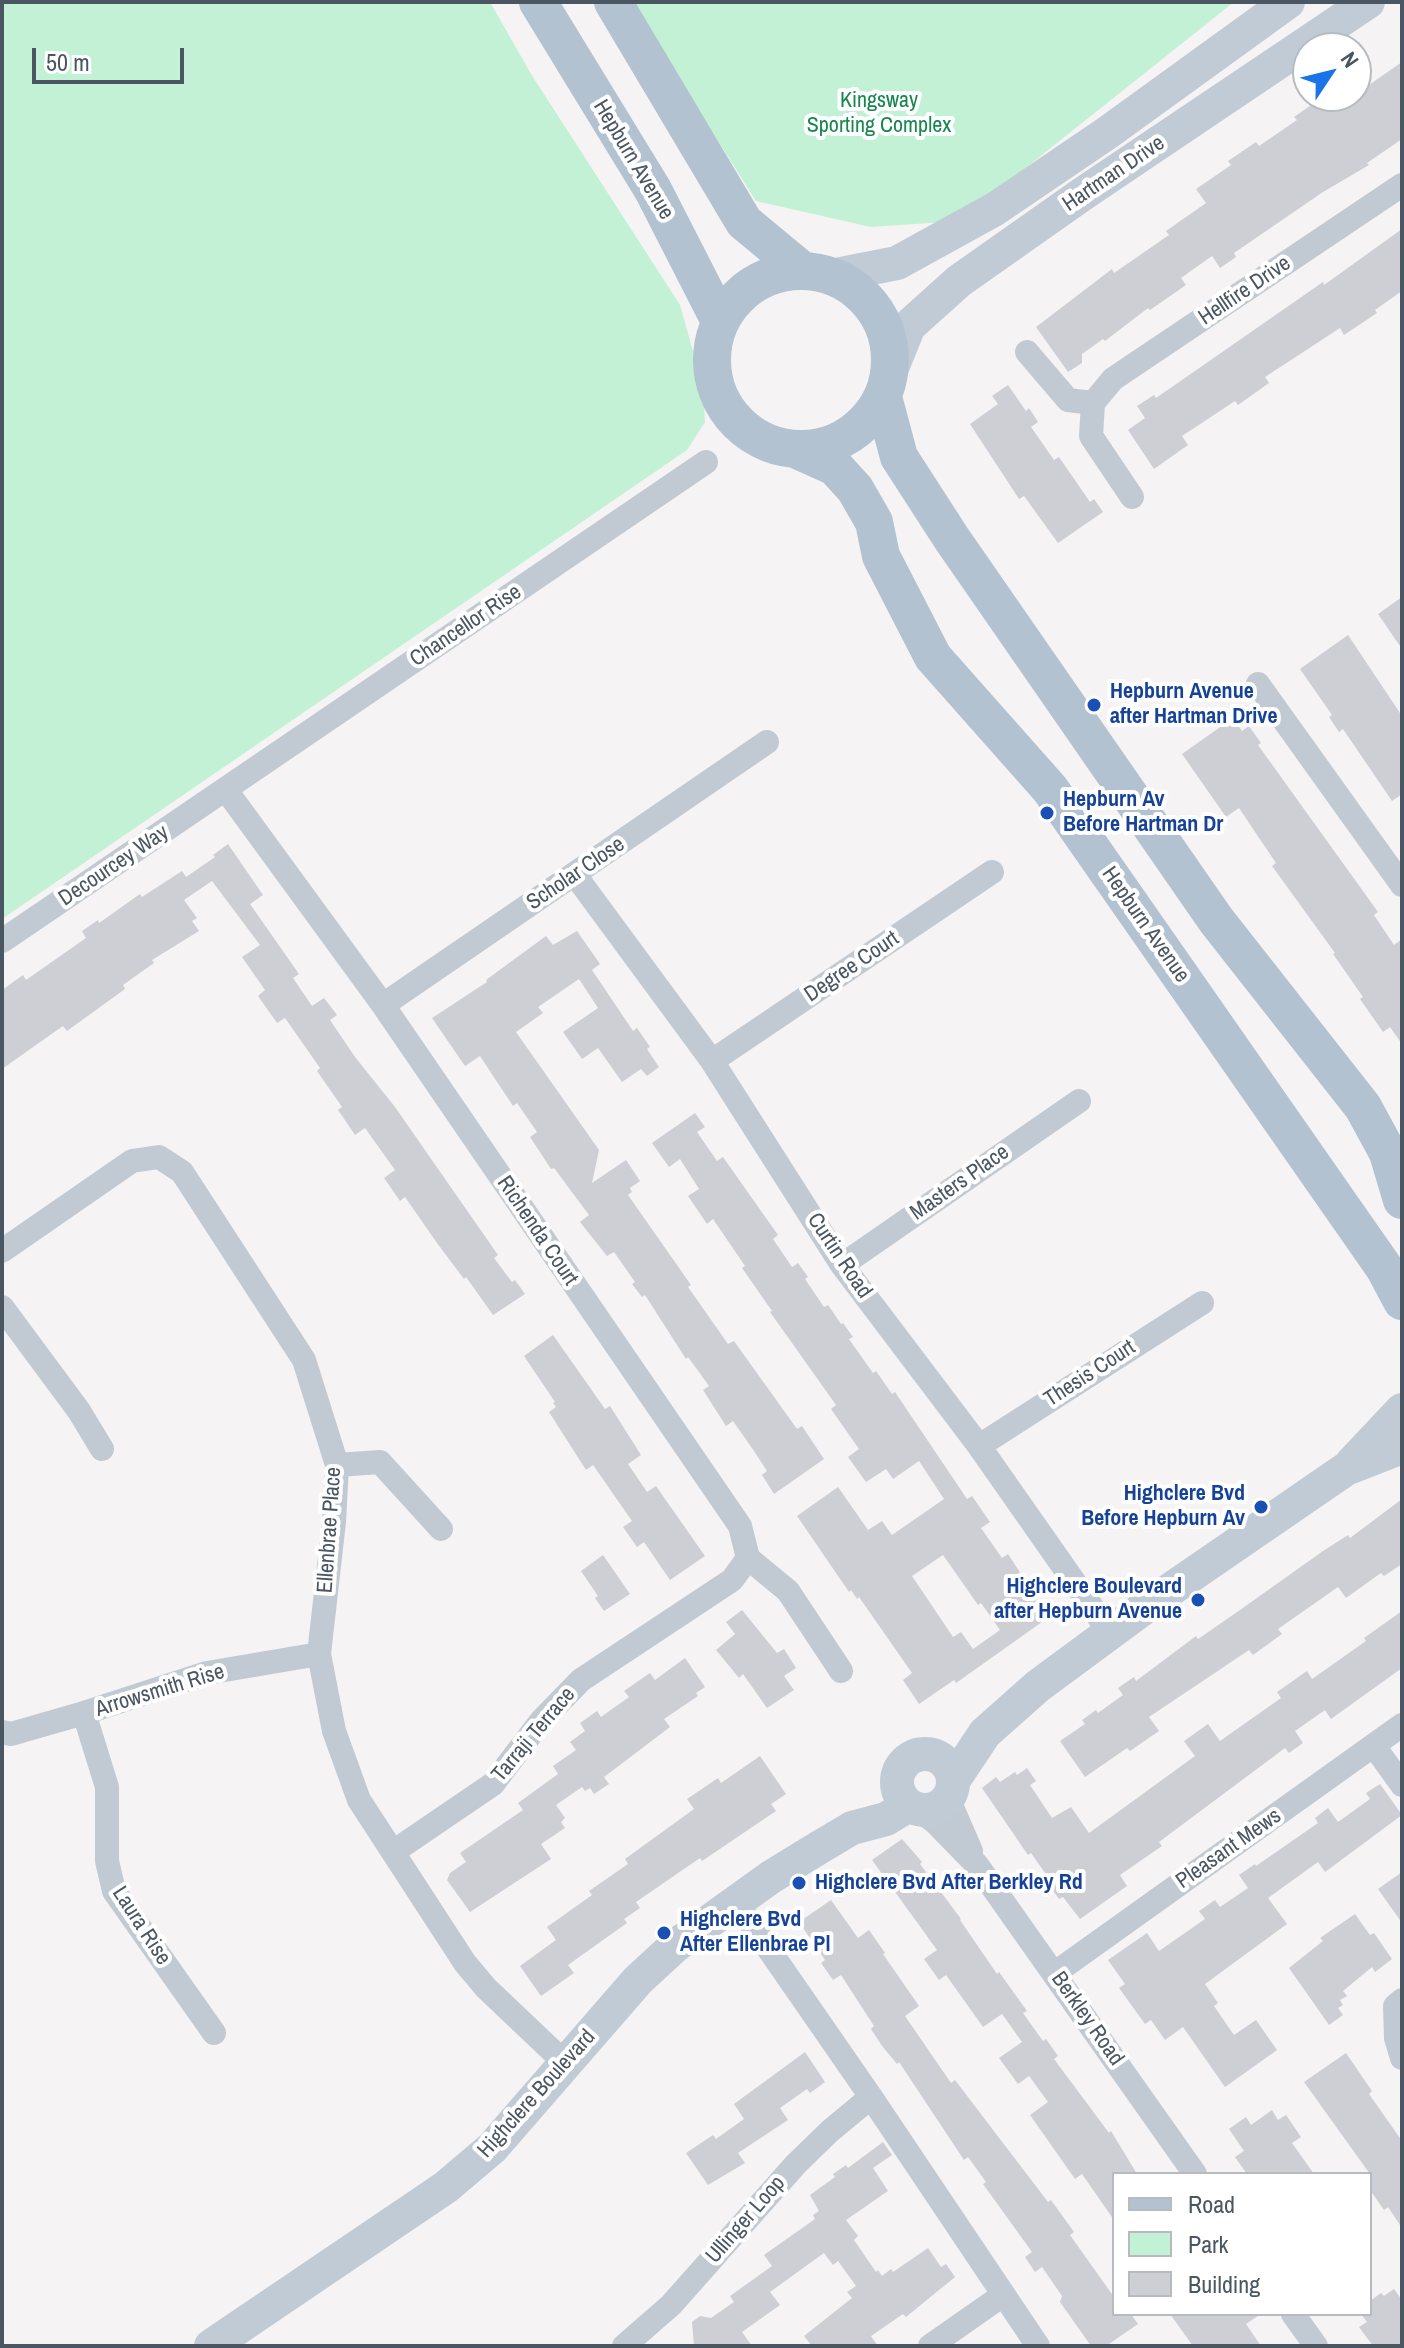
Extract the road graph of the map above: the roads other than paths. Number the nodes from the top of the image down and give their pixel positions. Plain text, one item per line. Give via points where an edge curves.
1 (538, 2) edge
2 (613, 2) edge
3 (1288, 2) edge
4 (1368, 2) edge
5 (1402, 185) edge
6 (817, 273) junction
7 (720, 321) junction
8 (1027, 352) dead end
9 (887, 385) junction
10 (1093, 403) junction
11 (797, 450) junction
12 (706, 462) dead end
13 (1132, 497) dead end
14 (1258, 684) dead end
15 (767, 742) dead end
16 (226, 790) junction
17 (992, 872) dead end
18 (575, 875) junction
19 (1402, 885) edge
20 (2, 941) edge
21 (383, 1005) junction
22 (712, 1061) junction
23 (1079, 1101) dead end
24 (1402, 1200) edge
25 (2, 1251) edge
26 (842, 1265) junction
27 (1402, 1301) edge
28 (1202, 1303) dead end
29 (2, 1307) edge
30 (1402, 1410) edge
31 (979, 1446) junction
32 (1402, 1447) edge
33 (102, 1449) dead end
34 (337, 1465) junction
35 (1346, 1469) junction
36 (441, 1529) dead end
37 (748, 1558) junction
38 (1110, 1633) junction
39 (319, 1654) junction
40 (841, 1671) dead end
41 (84, 1713) junction
42 (1402, 1725) edge
43 (2, 1732) edge
44 (1374, 1746) junction
45 (1402, 1785) edge
46 (927, 1789) junction
47 (393, 1852) junction
48 (736, 1902) junction
49 (1055, 1973) junction
50 (1402, 2000) edge
51 (214, 2033) dead end
52 (1402, 2058) edge
53 (565, 2063) junction
54 (871, 2097) junction
55 (1194, 2172) edge
56 (1003, 2295) junction
57 (1294, 2316) edge
58 (211, 2346) edge
59 (624, 2346) edge
60 (930, 2346) edge
61 (1038, 2346) edge
62 (1316, 2346) edge

1 - 7 main road, Hepburn Avenue via 653,190
2 - 6 main road via 744,222
3 - 6 street, Hartman Drive via 995,209 897,263
4 - 9 street, Hartman Drive via 959,281 909,326
5 - 10 street, Hellfire Drive via 1113,379
6 - 7 main road via 781,273 754,284
6 - 9 main road via 862,294 883,323 890,347
7 - 11 main road via 712,354 717,391 738,424 766,443
8 - 10 street via 1068,400
9 - 11 main road via 871,417 850,437 828,447
9 - 24 main road via 899,457 1216,920 1363,1107 1388,1153
10 - 13 street via 1091,436
11 - 27 main road, Hepburn Avenue via 835,467 855,489 874,522 881,556 933,657 1050,789 1376,1256
12 - 16 street, Chancellor Rise
14 - 19 street
15 - 18 street, Scholar Close
16 - 20 street, Decourcey Way
16 - 21 street, Richenda Court
17 - 22 street, Degree Court
18 - 21 street, Scholar Close
18 - 22 street, Curtin Road
21 - 37 street, Richenda Court via 740,1526
22 - 26 street, Curtin Road
23 - 26 street, Masters Place
25 - 34 street, Ellenbrae Place via 132,1161 159,1157 182,1172 304,1360
26 - 31 street, Curtin Road
28 - 31 street, Thesis Court
29 - 33 street
30 - 35 street, Highclere Boulevard
31 - 38 street, Curtin Road
32 - 35 street, Highclere Boulevard
34 - 36 street via 380,1462
34 - 39 street, Ellenbrae Place
35 - 38 street, Highclere Boulevard
37 - 40 street via 788,1591
37 - 47 street, Tarraji Terrace via 732,1580 581,1680 541,1721 493,1784
38 - 46 street, Highclere Boulevard via 1038,1686
39 - 41 street, Arrowsmith Rise via 207,1673
39 - 47 street, Ellenbrae Place via 334,1731 359,1800
41 - 43 street, Arrowsmith Rise
41 - 51 street, Laura Rise via 107,1787 107,1861 114,1891
42 - 44 street, Pleasant Mews
44 - 45 street
44 - 49 street, Pleasant Mews
46 - 48 street, Highclere Boulevard via 886,1819 852,1828
46 - 49 street, Berkley Road
47 - 53 street, Ellenbrae Place via 472,1971
48 - 53 street, Highclere Boulevard via 647,1971
48 - 54 street
49 - 55 street, Berkley Road
50 - 52 street via 1395,2006
53 - 58 street, Highclere Boulevard via 492,2148 446,2187
54 - 56 street
54 - 59 street, Ullinger Loop via 796,2164 671,2305
56 - 60 street
56 - 61 street
57 - 62 street

